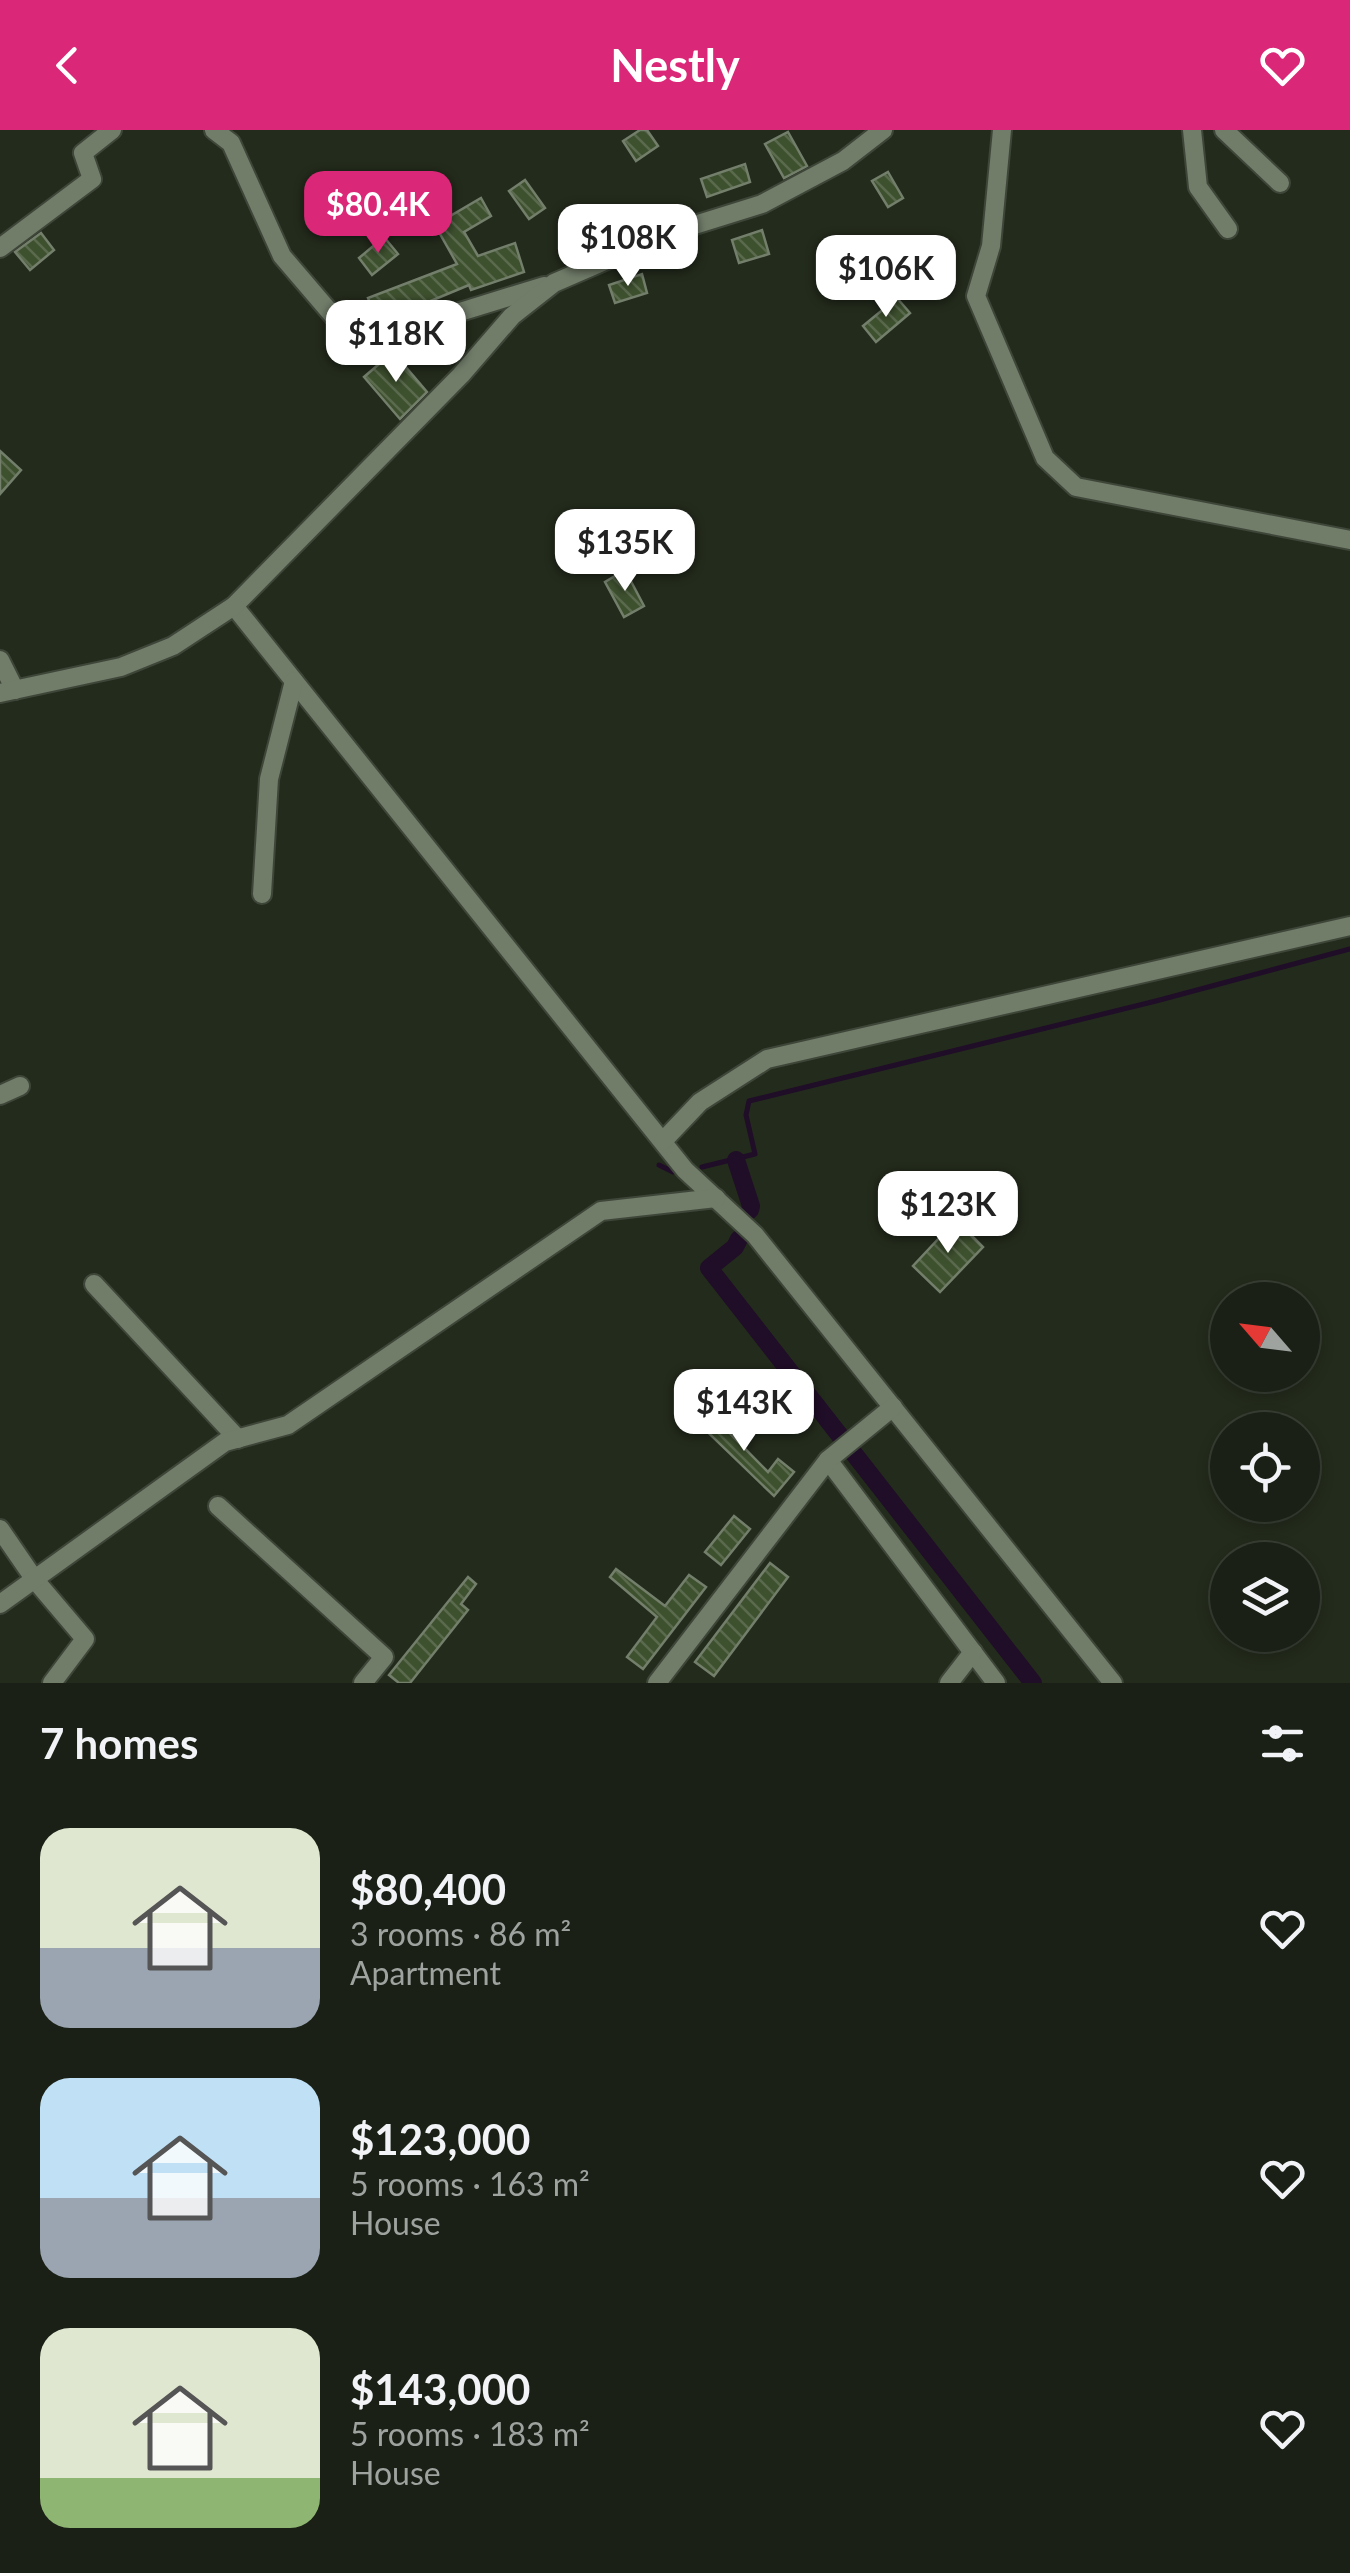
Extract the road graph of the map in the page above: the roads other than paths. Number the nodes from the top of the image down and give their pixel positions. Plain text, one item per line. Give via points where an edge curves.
1 (112, 130) edge
2 (214, 130) edge
3 (883, 130) edge
4 (1002, 130) edge
5 (1192, 130) edge
6 (1224, 130) edge
7 (1280, 182) dead end
8 (1228, 229) dead end
9 (0, 248) edge
10 (554, 283) junction
11 (1350, 540) edge
12 (234, 606) junction
13 (0, 660) edge
14 (294, 681) junction
15 (7, 692) edge
16 (262, 894) dead end
17 (1350, 926) edge
18 (20, 1086) dead end
19 (0, 1094) edge
20 (663, 1141) junction
21 (716, 1198) junction
22 (94, 1284) dead end
23 (893, 1407) junction
24 (238, 1439) junction
25 (828, 1460) junction
26 (218, 1506) dead end
27 (0, 1529) edge
28 (35, 1580) junction
29 (0, 1604) edge
30 (973, 1652) junction
31 (52, 1683) edge
32 (362, 1683) edge
33 (657, 1683) edge
34 (949, 1683) edge
35 (996, 1683) edge
36 (1113, 1683) edge

1 - 9 street via 83,152 92,180
2 - 10 street via 232,143 282,256 335,318 378,329
3 - 10 street via 843,161 762,204 669,232
4 - 11 street via 990,246 976,296 1045,458 1076,487
5 - 8 street via 1198,187
6 - 7 street
10 - 12 street via 512,316
12 - 14 street
12 - 15 street via 174,646 121,667
13 - 15 street
14 - 16 street via 269,779
14 - 20 street
17 - 20 street via 767,1059 700,1102
18 - 19 street
20 - 21 street
21 - 23 street via 756,1234
21 - 24 street via 601,1211 288,1425
22 - 24 street
23 - 25 street
23 - 36 street
24 - 28 street
25 - 30 street
25 - 33 street
26 - 32 street via 384,1656
27 - 28 street
28 - 29 street
28 - 31 street via 85,1638
30 - 34 street
30 - 35 street

